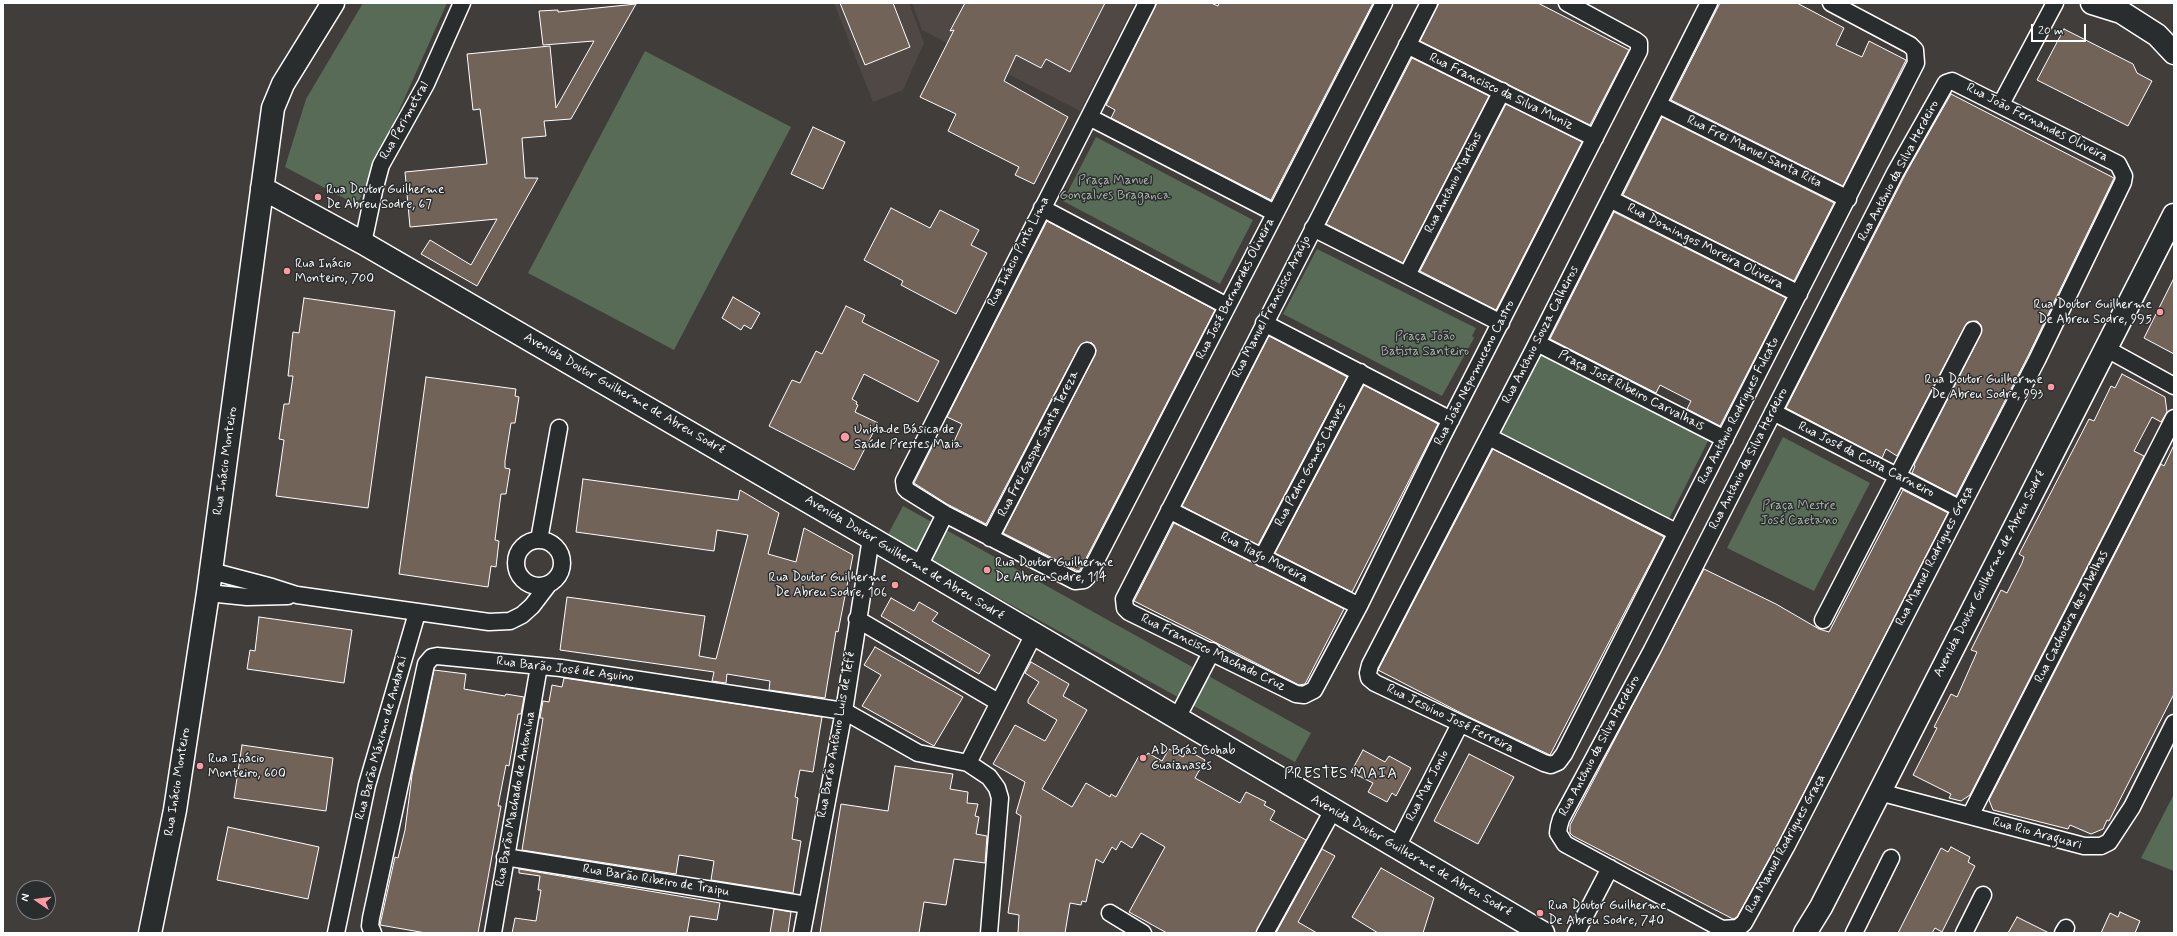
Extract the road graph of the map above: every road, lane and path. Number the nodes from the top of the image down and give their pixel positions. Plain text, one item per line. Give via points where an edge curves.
1 (333, 3) edge
2 (462, 3) edge
3 (1147, 3) edge
4 (1384, 3) edge
5 (1429, 3) edge
6 (1567, 3) edge
7 (1709, 3) edge
8 (1831, 3) edge
9 (2055, 3) edge
10 (2092, 3) edge
11 (2125, 8) edge
12 (1407, 45) junction
13 (2174, 53) edge
14 (1956, 81) joint
15 (1502, 91) junction
16 (2001, 104) junction
17 (1659, 105) junction
18 (1089, 117) junction
19 (1595, 138) junction
20 (2118, 164) joint
21 (262, 188) junction
22 (1610, 199) junction
23 (1848, 199) junction
24 (1042, 208) junction
25 (1275, 213) junction
26 (2174, 215) edge
27 (1313, 228) junction
28 (363, 243) junction
29 (1407, 275) junction
30 (1799, 294) junction
31 (1227, 306) junction
32 (1264, 323) junction
33 (1501, 323) junction
34 (1972, 330) dead end
35 (1538, 343) junction
36 (2105, 348) junction
37 (1087, 351) dead end
38 (1360, 372) junction
39 (2174, 386) edge
40 (1774, 412) junction
41 (2174, 418) edge
42 (1451, 420) junction
43 (560, 428) dead end
44 (1489, 437) junction
45 (1725, 439) junction
46 (1898, 476) junction
47 (1959, 508) junction
48 (1169, 510) junction
49 (945, 514) junction
50 (1676, 532) junction
51 (871, 538) junction
52 (990, 538) junction
53 (539, 540) junction
54 (1262, 558) junction
55 (919, 566) junction
56 (211, 571) junction
57 (548, 585) junction
58 (208, 593) junction
59 (297, 595) junction
60 (1358, 606) junction
61 (1129, 612) joint
62 (417, 613) junction
63 (857, 619) junction
64 (1823, 620) dead end
65 (1034, 634) junction
66 (1212, 651) junction
67 (1370, 665) joint
68 (539, 666) junction
69 (1296, 694) joint
70 (998, 702) junction
71 (844, 711) junction
72 (1177, 718) junction
73 (2174, 723) edge
74 (1460, 724) junction
75 (968, 763) junction
76 (1544, 763) joint
77 (1879, 792) junction
78 (1333, 810) junction
79 (1970, 816) junction
80 (1397, 847) junction
81 (505, 857) junction
82 (1891, 858) dead end
83 (1610, 868) junction
84 (1983, 895) dead end
85 (807, 905) junction
86 (1110, 913) dead end
87 (150, 933) edge
88 (336, 933) edge
89 (373, 933) edge
90 (493, 933) edge
91 (802, 933) edge
92 (989, 933) edge
93 (1143, 933) edge
94 (1265, 933) edge
95 (1543, 933) edge
96 (1576, 933) edge
97 (1805, 933) edge
98 (1854, 933) edge
99 (1964, 933) edge

1 - 21 street, Rua Inácio Monteiro via 277,96 269,125
2 - 28 street, Rua Perimetral via 426,84 381,165
3 - 18 street, Rua Inácio Pinto Lima
4 - 25 street, Rua José Bernardes Oliveira
5 - 12 street, Rua Manuel Francisco Araújo
6 - 19 street, Rua João Nepomuceno Castro via 1638,43 1638,51
7 - 17 street, Rua Antônio Souza Calheiros
8 - 23 street, Rua Antônio Rodrigues Fulcato via 1915,50 1916,63
9 - 16 street
10 - 11 street
11 - 13 street
12 - 15 street, Rua Francisco da Silva Muniz
12 - 27 street, Rua Manuel Francisco Araújo
14 - 16 street, Rua João Fernandes Oliveira
14 - 40 street, Rua Antônio da Silva Herdeiro via 1946,83 1896,173
15 - 19 street, Rua Francisco da Silva Muniz
15 - 29 street, Rua Antônio Martins
16 - 20 street, Rua João Fernandes Oliveira
17 - 22 street, Rua Antônio Souza Calheiros
17 - 23 street, Rua Frei Manuel Santa Rita
18 - 24 street, Rua Inácio Pinto Lima
18 - 25 street
19 - 33 street, Rua João Nepomuceno Castro
20 - 47 street, Rua Manuel Rodrigues Graça via 2124,176 2123,182 2037,360
21 - 28 street, Avenida Doutor Guilherme de Abreu Sodré
21 - 56 street, Rua Inácio Monteiro
22 - 30 street, Rua Domingos Moreira Oliveira
22 - 35 street, Rua Antônio Souza Calheiros
23 - 30 street, Rua Antônio Rodrigues Fulcato
24 - 31 street
24 - 49 street, Rua Inácio Pinto Lima via 904,481 908,491
25 - 31 street, Rua José Bernardes Oliveira
26 - 36 street, Avenida Doutor Guilherme de Abreu Sodré
27 - 29 street
27 - 32 street, Rua Manuel Francisco Araújo
28 - 51 street, Avenida Doutor Guilherme de Abreu Sodré
29 - 33 street
30 - 45 street, Rua Antônio Rodrigues Fulcato
31 - 52 street, Rua José Bernardes Oliveira via 1084,580 1075,581
32 - 38 street
32 - 48 street, Rua Manuel Francisco Araújo
33 - 42 street, Rua João Nepomuceno Castro
34 - 46 street
35 - 44 street, Rua Antônio Souza Calheiros
35 - 45 street, Praça José Ribeiro Carvalhais
36 - 39 street
36 - 77 street, Avenida Doutor Guilherme de Abreu Sodré
37 - 52 street, Rua Frei Gaspar Santa Tereza
38 - 42 street
38 - 54 street, Rua Pedro Gomes Chaves
40 - 46 street, Rua José da Costa Carneiro
40 - 83 street, Rua Antônio da Silva Herdeiro via 1652,650 1561,819 1558,834 1565,844
41 - 79 street, Rua Cachoeira das Abelhas
42 - 60 street, Rua João Nepomuceno Castro
43 - 53 street
44 - 50 street
44 - 67 street, Rua Antônio Souza Calheiros
45 - 50 street, Rua Antônio Rodrigues Fulcato
46 - 47 street, Rua José da Costa Carneiro
46 - 64 street
47 - 83 street, Rua Manuel Rodrigues Graça via 1791,838 1748,916 1738,928 1722,929
48 - 54 street, Rua Tiago Moreira
48 - 61 street, Rua Manuel Francisco Araújo via 1124,599 1125,608
49 - 52 street
49 - 55 street
50 - 76 street, Rua Antônio Rodrigues Fulcato via 1564,754 1558,762 1551,765
51 - 55 street, Avenida Doutor Guilherme de Abreu Sodré
51 - 63 street, Rua Barão Antônio Luis de Tefé
53 - 57 street via 555,546 562,561 560,573
53 - 57 street via 523,547 516,564 520,576 529,584
54 - 60 street, Rua Tiago Moreira
55 - 65 street, Avenida Doutor Guilherme de Abreu Sodré
56 - 58 street, Rua Inácio Monteiro
56 - 59 street
57 - 62 street via 532,606 510,621 489,622
58 - 59 street via 247,597
58 - 87 street, Rua Inácio Monteiro via 175,810
59 - 62 street
60 - 69 street, Rua João Nepomuceno Castro via 1314,690
61 - 66 street, Rua Francisco Machado Cruz
62 - 88 street, Rua Barão Máximo de Andaraí via 367,785
63 - 70 street
63 - 71 street, Rua Barão Antônio Luis de Tefé
65 - 70 street
65 - 72 street, Avenida Doutor Guilherme de Abreu Sodré
66 - 69 street, Rua Francisco Machado Cruz
66 - 72 street
67 - 74 street, Rua Jesuíno José Ferreira via 1369,678 1375,683
68 - 71 street, Rua Barão José de Aquino
68 - 81 street, Rua Barão Machado de Antonina
68 - 89 street, Rua Barão José de Aquino via 438,656 428,659 371,918 370,926
70 - 75 street
71 - 75 street, Rua Barão José de Aquino via 918,753
71 - 85 street, Rua Barão Antônio Luis de Tefé
72 - 78 street, Avenida Doutor Guilherme de Abreu Sodré
73 - 79 street, Rua Rio Araguari via 2132,807 2109,842 2101,846 2084,846
74 - 76 street, Rua Jesuíno José Ferreira
74 - 80 street, Rua Mar Jonio
75 - 92 street via 988,777 997,788 1000,798
77 - 79 street, Rua Rio Araguari
77 - 97 street, Avenida Doutor Guilherme de Abreu Sodré via 1821,907
78 - 80 street, Avenida Doutor Guilherme de Abreu Sodré
78 - 94 street
80 - 95 street, Avenida Doutor Guilherme de Abreu Sodré
81 - 85 street, Rua Barão Ribeiro de Traipu
81 - 90 street, Rua Barão Machado de Antonina
82 - 98 street
83 - 96 street
84 - 99 street
85 - 91 street, Rua Barão Antônio Luis de Tefé
86 - 93 street

